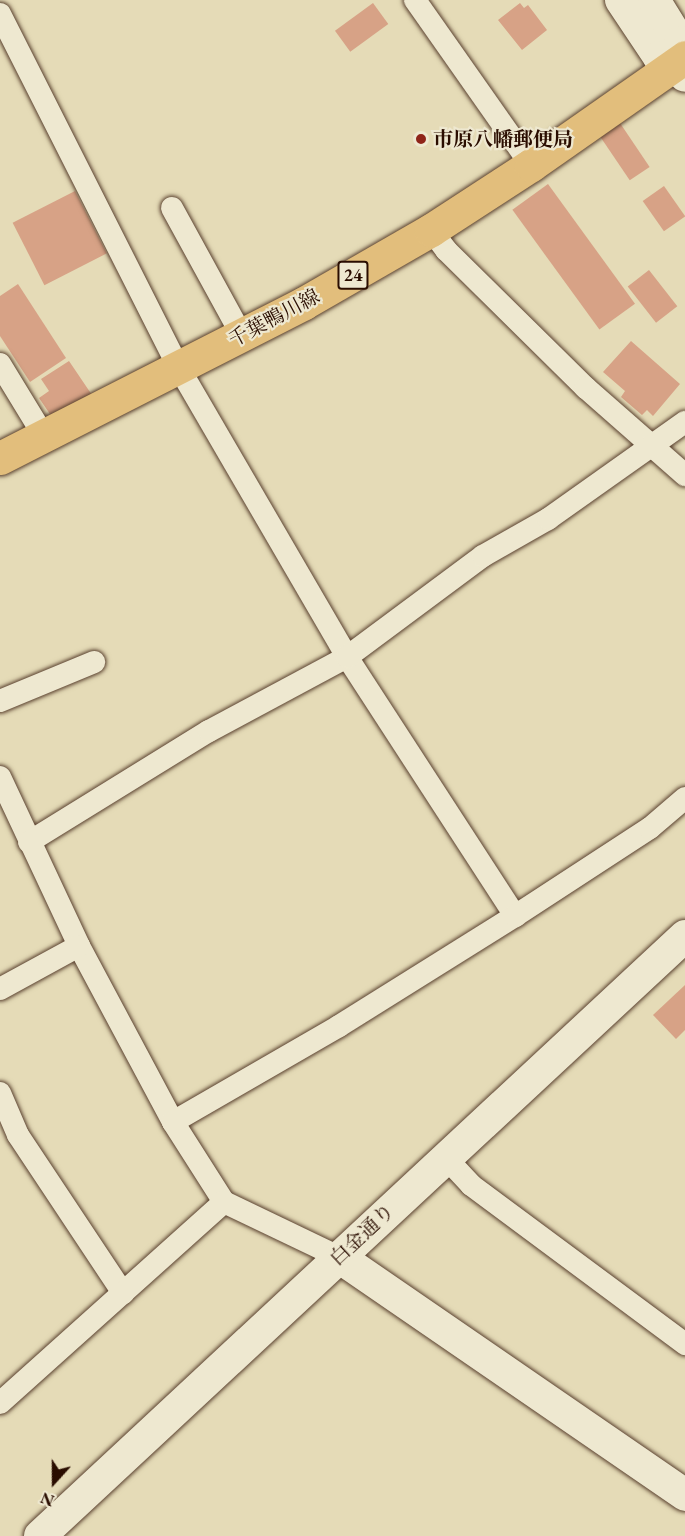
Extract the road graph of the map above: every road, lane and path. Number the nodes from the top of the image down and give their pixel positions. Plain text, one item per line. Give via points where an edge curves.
1 (415, 0) edge
2 (621, 0) edge
3 (654, 0) edge
4 (0, 14) edge
5 (682, 65) edge
6 (531, 165) junction
7 (172, 208) dead end
8 (431, 230) junction
9 (242, 336) junction
10 (0, 364) edge
11 (179, 368) junction
12 (685, 422) edge
13 (44, 436) junction
14 (649, 447) junction
15 (0, 458) edge
16 (685, 476) edge
17 (347, 657) junction
18 (94, 662) dead end
19 (0, 701) edge
20 (0, 779) edge
21 (685, 798) edge
22 (29, 842) junction
23 (515, 916) junction
24 (685, 936) edge
25 (79, 946) junction
26 (0, 989) edge
27 (0, 1093) edge
28 (173, 1122) junction
29 (446, 1158) junction
30 (224, 1202) junction
31 (339, 1257) junction
32 (123, 1293) junction
33 (685, 1344) edge
34 (0, 1403) edge
35 (685, 1495) edge
36 (40, 1536) edge

1 - 6 street
2 - 5 street via 659,57
3 - 5 street via 680,42
4 - 11 street
5 - 6 main road, 千葉鴨川線 / 24
6 - 8 main road, 千葉鴨川線 / 24
7 - 9 street
8 - 9 main road, 千葉鴨川線 / 24
8 - 14 street via 446,250
9 - 11 main road, 千葉鴨川線 / 24
10 - 13 street
11 - 13 main road, 千葉鴨川線 / 24
11 - 17 street
12 - 14 street
13 - 15 main road, 千葉鴨川線 / 24
14 - 16 street
14 - 17 street via 548,519 483,556
17 - 22 street via 209,731
17 - 23 street
18 - 19 street
20 - 22 street
21 - 23 street via 650,828
22 - 25 street
23 - 28 street via 339,1026
24 - 29 street, 白金通り
25 - 26 street
25 - 28 street
27 - 32 street via 18,1135
28 - 30 street
29 - 31 street, 白金通り
29 - 33 street via 471,1185
30 - 31 street
30 - 32 street
31 - 35 street
31 - 36 street, 白金通り
32 - 34 street

